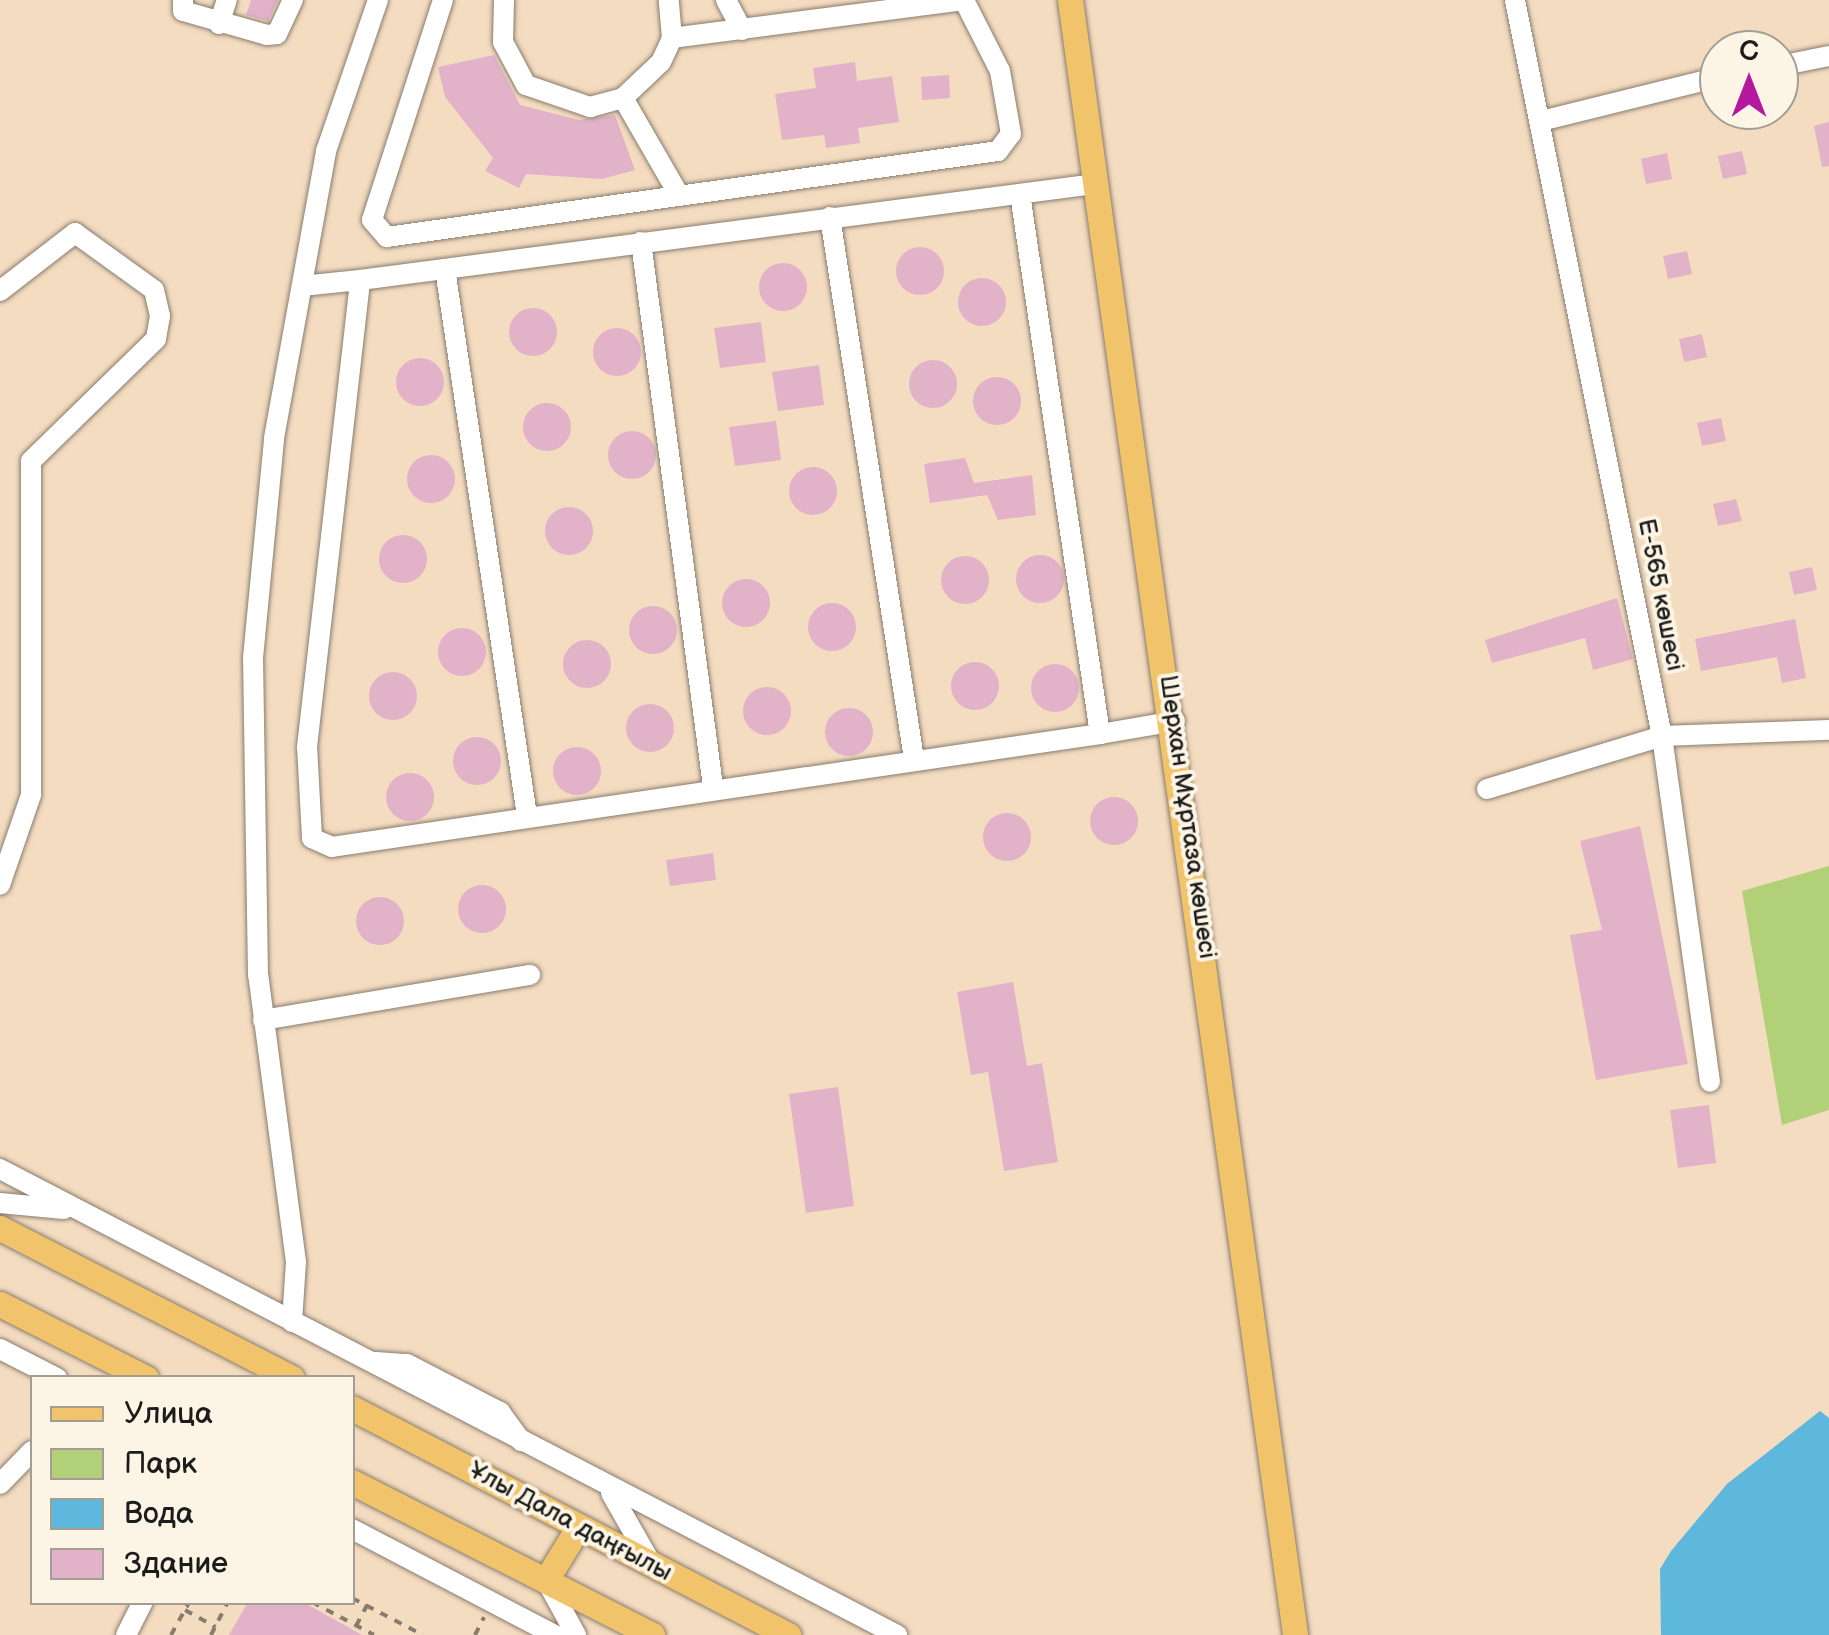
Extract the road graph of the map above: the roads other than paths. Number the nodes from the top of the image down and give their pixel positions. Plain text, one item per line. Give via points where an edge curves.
1 (182, 0) edge
2 (226, 0) edge
3 (293, 0) edge
4 (378, 0) edge
5 (443, 0) edge
6 (504, 0) edge
7 (668, 0) edge
8 (726, 0) edge
9 (859, 0) edge
10 (964, 0) edge
11 (1070, 0) edge
12 (1515, 0) edge
13 (881, 12) junction
14 (218, 24) junction
15 (742, 30) junction
16 (672, 38) junction
17 (1829, 56) edge
18 (1799, 62) edge
19 (1699, 83) edge
20 (623, 98) junction
21 (1542, 121) junction
22 (1094, 184) junction
23 (1020, 194) junction
24 (679, 196) junction
25 (830, 217) junction
26 (641, 242) junction
27 (444, 269) junction
28 (360, 280) junction
29 (302, 286) junction
30 (0, 291) edge
31 (1175, 721) junction
32 (1829, 730) edge
33 (1100, 734) junction
34 (1662, 736) junction
35 (914, 758) junction
36 (713, 786) junction
37 (1488, 789) dead end
38 (527, 816) junction
39 (0, 885) edge
40 (530, 974) dead end
41 (263, 1020) junction
42 (1710, 1082) dead end
43 (0, 1169) edge
44 (0, 1203) edge
45 (71, 1210) junction
46 (0, 1228) edge
47 (0, 1304) edge
48 (292, 1322) junction
49 (0, 1348) edge
50 (51, 1375) edge
51 (140, 1375) edge
52 (286, 1375) edge
53 (355, 1410) edge
54 (30, 1453) edge
55 (0, 1484) edge
56 (355, 1484) edge
57 (610, 1491) junction
58 (579, 1526) junction
59 (355, 1531) edge
60 (652, 1565) junction
61 (546, 1580) junction
62 (141, 1605) edge
63 (126, 1635) edge
64 (555, 1635) edge
65 (576, 1635) edge
66 (652, 1635) edge
67 (788, 1635) edge
68 (898, 1635) edge
69 (1295, 1635) edge

1 - 14 street via 183,11
2 - 14 street
3 - 14 street via 277,34
4 - 29 street via 326,151
5 - 24 street via 372,220 386,236
6 - 20 street via 503,42 526,85 566,106
7 - 16 street
8 - 15 street
9 - 13 street
10 - 13 street
10 - 24 street via 1000,71 1012,134 998,150
11 - 22 main road, Шерхан Мұртаза көшесі
12 - 21 street, Е-565 көшесі
13 - 15 street
15 - 16 street
16 - 20 street via 643,85
17 - 18 street
19 - 21 street
20 - 24 street
21 - 34 street, Е-565 көшесі
22 - 23 street
22 - 31 main road, Шерхан Мұртаза көшесі
23 - 25 street
23 - 33 street
25 - 26 street
25 - 35 street
26 - 27 street
26 - 36 street
27 - 28 street
27 - 38 street
28 - 29 street
28 - 38 street via 307,747 312,838 332,848
29 - 41 street via 274,438 253,658
30 - 39 street via 75,233 96,239 154,290 160,316 156,338 31,460 31,795
31 - 33 street
31 - 69 main road, Шерхан Мұртаза көшесі
32 - 34 street
33 - 35 street
34 - 37 street
34 - 42 street, Е-565 көшесі
35 - 36 street
36 - 38 street
40 - 41 street
41 - 48 street via 296,1262
43 - 45 street
44 - 45 street
45 - 48 street
46 - 52 main road
47 - 51 main road
48 - 57 street
49 - 50 street
53 - 58 main road, Ұлы Дала даңғылы
54 - 55 street
56 - 61 main road
57 - 60 street
57 - 68 street
58 - 60 main road, Ұлы Дала даңғылы
58 - 61 main road
59 - 64 street
60 - 67 main road, Ұлы Дала даңғылы
61 - 65 street
61 - 66 main road
62 - 63 street

